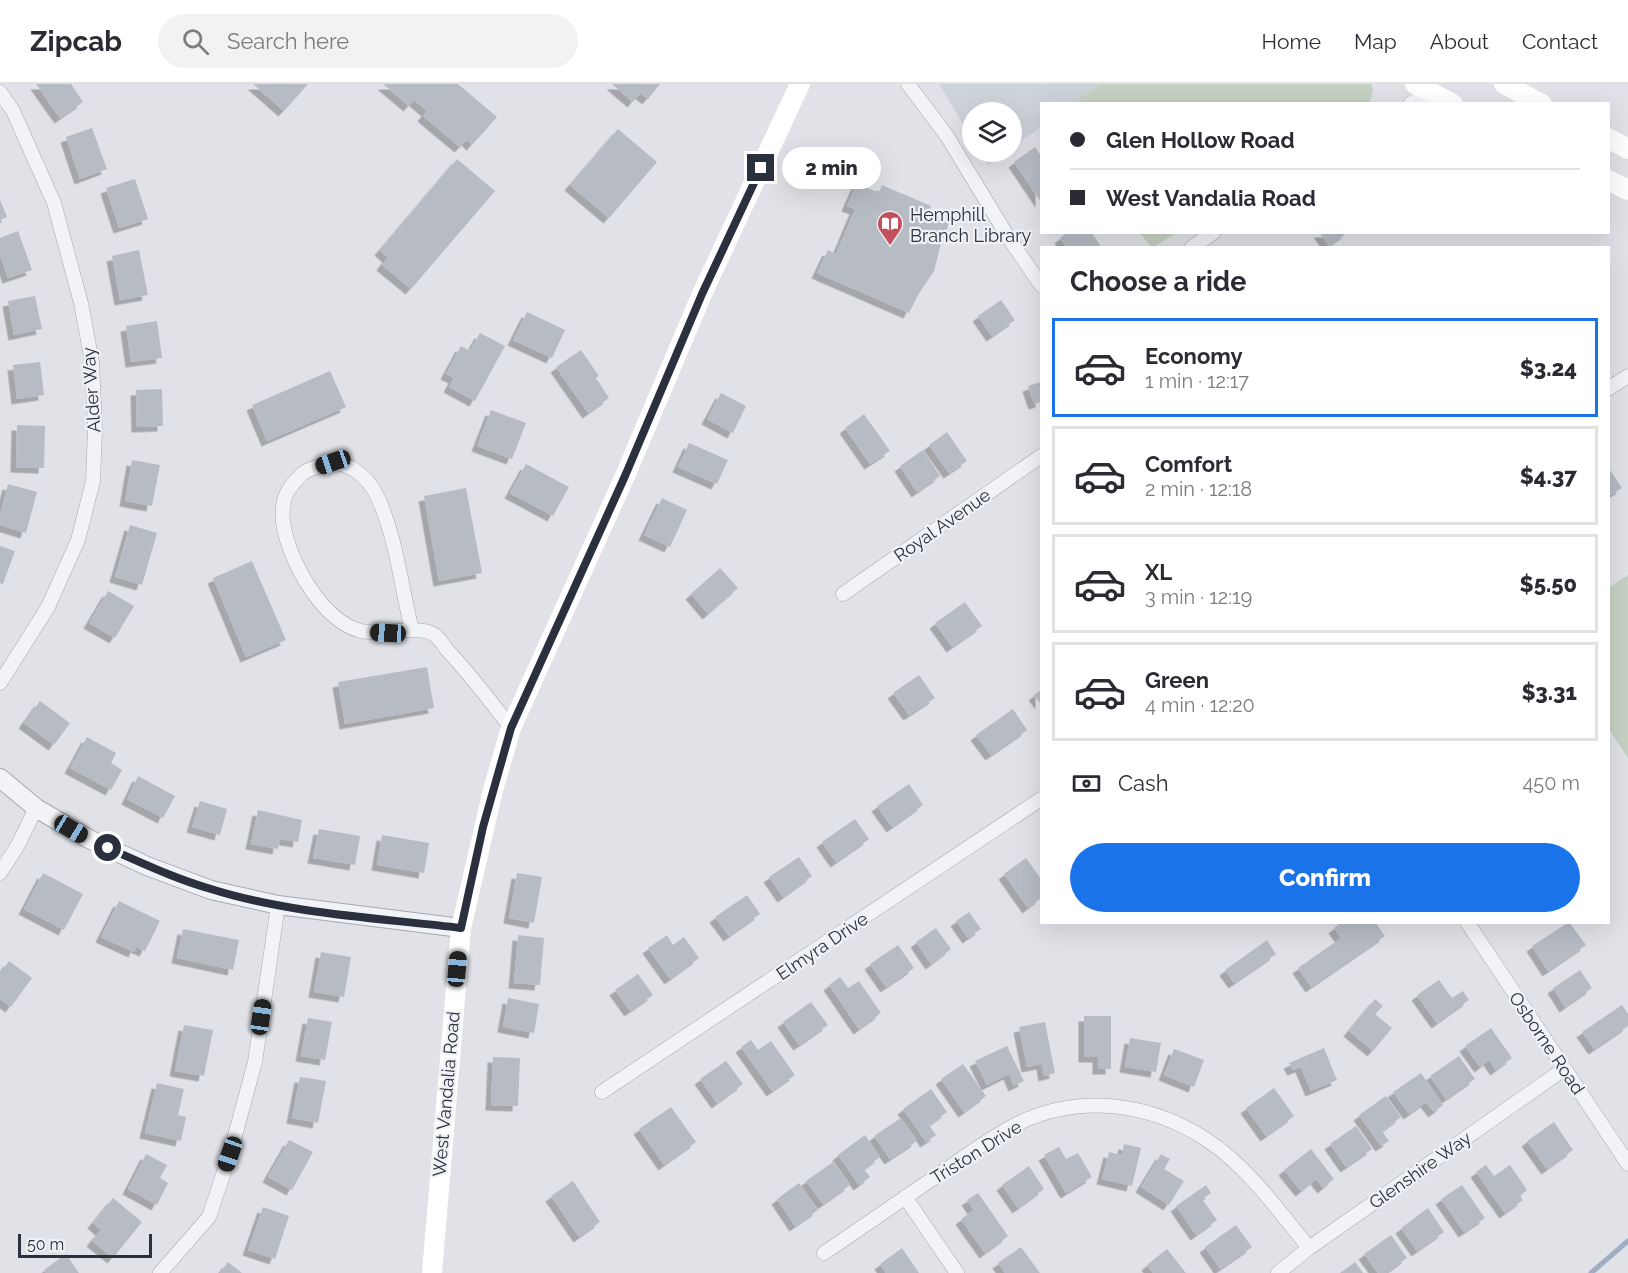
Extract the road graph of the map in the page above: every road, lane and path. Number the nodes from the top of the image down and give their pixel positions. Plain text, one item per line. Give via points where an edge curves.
1 (800, 84) edge
2 (908, 84) edge
3 (1504, 84) edge
4 (1422, 88) edge
5 (0, 92) edge
6 (1412, 102) edge
7 (1449, 102) edge
8 (1538, 102) edge
9 (1610, 139) edge
10 (1628, 149) edge
11 (1610, 181) edge
12 (1628, 190) edge
13 (1211, 234) edge
14 (1194, 246) edge
15 (1040, 284) edge
16 (1628, 376) edge
17 (1610, 389) edge
18 (1040, 457) edge
19 (843, 594) dead end
20 (412, 630) junction
21 (0, 683) edge
22 (511, 728) junction
23 (0, 778) edge
24 (1040, 800) edge
25 (36, 808) junction
26 (0, 873) edge
27 (278, 905) junction
28 (1468, 924) edge
29 (461, 928) junction
30 (1564, 1069) junction
31 (602, 1092) dead end
32 (1628, 1164) edge
33 (905, 1197) junction
34 (1310, 1248) junction
35 (825, 1253) dead end
36 (160, 1273) edge
37 (432, 1273) edge
38 (957, 1273) edge
39 (1278, 1273) edge

1 - 22 main road, West Vandalia Road via 702,294
2 - 15 street via 947,136
3 - 8 main road
4 - 6 street
4 - 7 main road
5 - 21 street, Alder Way via 13,111 54,203 81,303 92,362 95,430 93,481 78,540 48,607
9 - 10 main road
11 - 12 main road
13 - 14 street
16 - 17 street
18 - 19 street, Royal Avenue
20 - 20 street via 362,631 339,622 305,580 291,552 282,509 288,488 306,471 333,462 351,466 378,497
20 - 22 street via 433,634
22 - 29 main road, West Vandalia Road
23 - 25 street
24 - 31 street, Elmyra Drive
25 - 26 street
25 - 27 street via 147,866 211,890
27 - 29 street
27 - 36 street via 255,1062 230,1154 209,1217
28 - 30 street, Osborne Road
29 - 37 main road, West Vandalia Road
30 - 32 street, Osborne Road
30 - 34 street, Glenshire Way
33 - 34 street, Triston Drive via 1021,1122 1060,1108 1095,1104 1127,1107 1166,1119 1207,1140 1251,1177
33 - 35 street, Triston Drive
33 - 38 street
34 - 39 street, Glenshire Way

